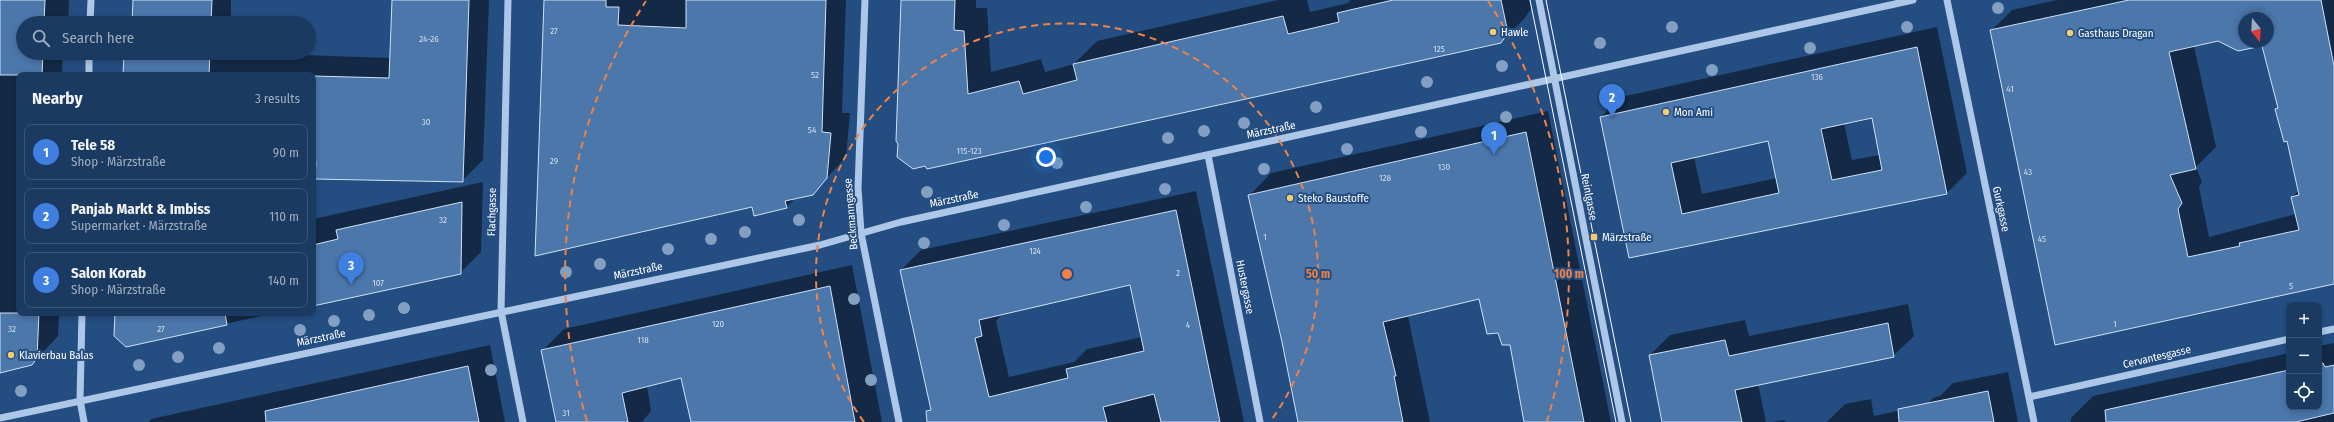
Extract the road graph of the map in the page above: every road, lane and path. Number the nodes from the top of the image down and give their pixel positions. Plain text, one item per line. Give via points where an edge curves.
1 (91, 0) edge
2 (508, 0) edge
3 (865, 0) edge
4 (1539, 0) edge
5 (1913, 0) edge
6 (1947, 0) edge
7 (90, 16) edge
8 (89, 60) edge
9 (89, 72) edge
10 (1555, 80) junction
11 (1208, 155) junction
12 (861, 233) junction
13 (501, 311) junction
14 (82, 316) edge
15 (2334, 329) edge
16 (2322, 331) edge
17 (2286, 340) edge
18 (2029, 397) junction
19 (80, 400) junction
20 (0, 418) edge
21 (84, 422) edge
22 (523, 422) edge
23 (899, 422) edge
24 (1260, 422) edge
25 (1622, 422) edge
26 (2034, 422) edge

1 - 7 street
2 - 13 street, Flachgasse
3 - 12 street, Beckmanngasse via 858,188
4 - 10 street, Reinlgasse
5 - 10 street, Märzstraße
6 - 18 street, Gurkgasse
8 - 9 street
10 - 11 street, Märzstraße
10 - 25 street, Reinlgasse
11 - 12 street, Märzstraße
11 - 24 street, Hustergasse
12 - 13 street, Märzstraße via 820,245
12 - 23 street, Beckmanngasse
13 - 19 street, Märzstraße
13 - 22 street, Flachgasse
14 - 19 street
15 - 16 street
17 - 18 street, Cervantesgasse
18 - 26 street, Gurkgasse
19 - 20 street, Märzstraße
19 - 21 street

